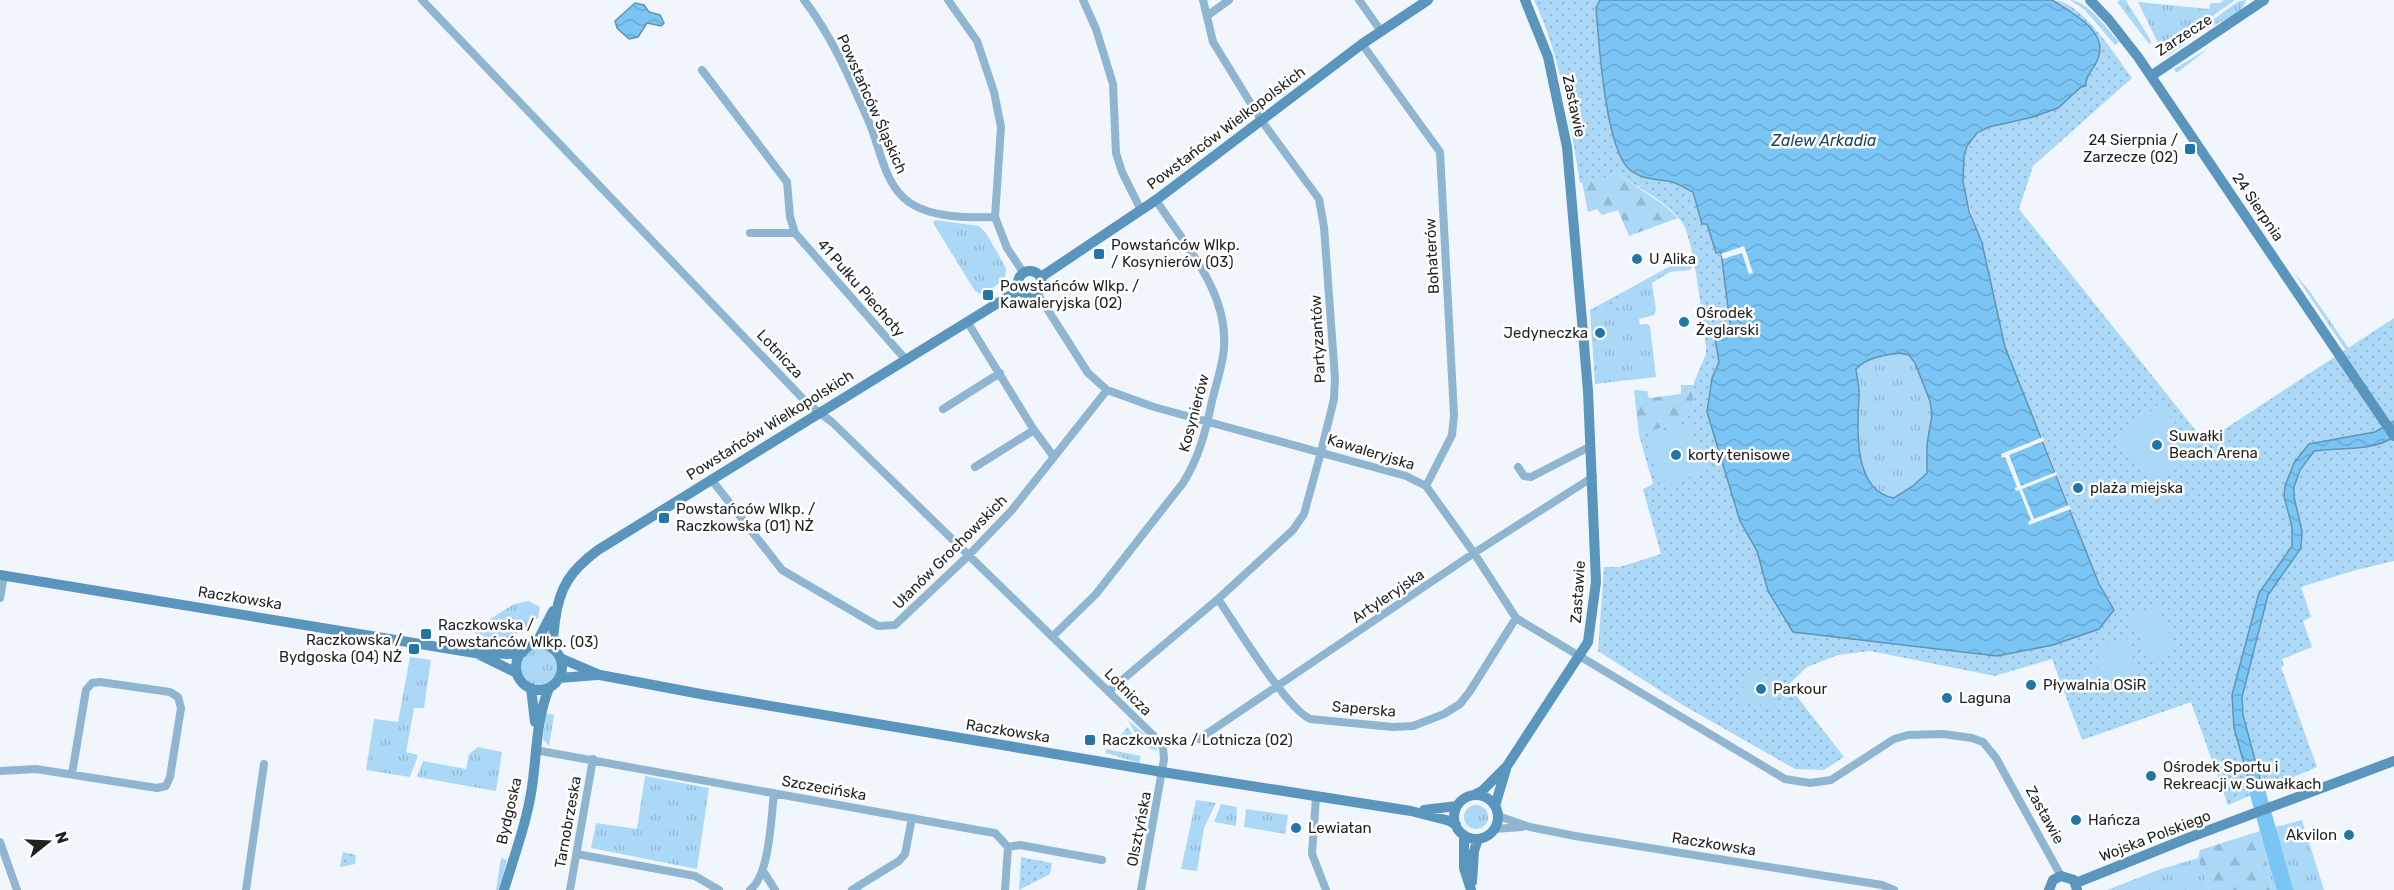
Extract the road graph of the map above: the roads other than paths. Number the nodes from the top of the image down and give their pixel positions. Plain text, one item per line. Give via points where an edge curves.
1 (422, 0) edge
2 (804, 0) edge
3 (948, 0) edge
4 (1083, 0) edge
5 (1203, 0) edge
6 (1229, 0) edge
7 (1359, 0) edge
8 (1428, 0) edge
9 (1525, 0) edge
10 (2090, 0) edge
11 (2264, 0) edge
12 (1206, 16) junction
13 (1381, 31) junction
14 (1362, 44) junction
15 (702, 70) dead end
16 (2151, 76) junction
17 (1261, 120) junction
18 (1156, 200) junction
19 (1141, 210) junction
20 (995, 217) junction
21 (750, 233) dead end
22 (795, 233) junction
23 (1023, 272) junction
24 (1041, 277) junction
25 (1019, 290) junction
26 (1037, 293) junction
27 (968, 322) junction
28 (906, 360) junction
29 (1000, 373) junction
30 (1107, 390) junction
31 (944, 408) dead end
32 (819, 413) junction
33 (1207, 422) junction
34 (1034, 430) junction
35 (2394, 436) edge
36 (1591, 446) junction
37 (1321, 452) junction
38 (1054, 457) junction
39 (975, 467) dead end
40 (1518, 467) dead end
41 (1593, 477) junction
42 (711, 479) junction
43 (1426, 486) junction
44 (1474, 553) junction
45 (968, 556) junction
46 (2, 576) edge
47 (0, 597) edge
48 (1218, 599) junction
49 (556, 606) junction
50 (1516, 618) junction
51 (1052, 637) junction
52 (536, 644) junction
53 (475, 652) junction
54 (523, 652) junction
55 (557, 653) junction
56 (1579, 655) junction
57 (517, 673) junction
58 (600, 675) junction
59 (559, 678) junction
60 (1278, 687) junction
61 (531, 688) junction
62 (549, 688) junction
63 (1109, 691) junction
64 (536, 737) junction
65 (1199, 739) dead end
66 (535, 750) junction
67 (592, 759) junction
68 (2394, 761) edge
69 (264, 764) dead end
70 (1508, 766) junction
71 (0, 771) edge
72 (1162, 772) junction
73 (72, 774) junction
74 (774, 793) junction
75 (1474, 795) junction
76 (1316, 797) junction
77 (1458, 806) junction
78 (1411, 811) junction
79 (1496, 811) junction
80 (912, 818) junction
81 (1456, 825) junction
82 (1530, 827) junction
83 (1494, 829) junction
84 (1464, 835) junction
85 (1479, 839) junction
86 (0, 842) edge
87 (1008, 847) junction
88 (577, 854) junction
89 (1102, 860) dead end
90 (763, 871) junction
91 (2061, 876) junction
92 (2076, 887) edge
93 (17, 890) edge
94 (246, 890) edge
95 (504, 890) edge
96 (570, 890) edge
97 (719, 890) edge
98 (750, 890) edge
99 (775, 890) edge
100 (852, 890) edge
101 (1005, 890) edge
102 (1141, 890) edge
103 (1326, 890) edge
104 (1472, 890) edge
105 (1894, 890) edge
106 (2049, 890) edge

1 - 32 street, Lotnicza
2 - 20 street, Powstańców Śląskich via 843,67 897,192 927,211
3 - 20 street via 977,41 994,92 1001,127
4 - 19 street via 1113,84 1116,153
5 - 12 street, Partyzantów
6 - 12 street
7 - 13 street
8 - 13 street, Powstańców Wielkopolskich
9 - 36 street, Zastawie via 1548,57 1567,147
10 - 16 street, 24 Sierpnia
11 - 16 street, Zarzecze
12 - 17 street, Partyzantów via 1213,42
13 - 14 street, Powstańców Wielkopolskich
14 - 17 street, Powstańców Wielkopolskich
14 - 43 street, Bohaterów via 1440,152 1454,415 1452,435
15 - 22 street, 41 Pułku Piechoty via 787,183
16 - 35 street, 24 Sierpnia
17 - 18 street, Powstańców Wielkopolskich
17 - 37 street, Partyzantów via 1311,186 1322,212 1335,378
18 - 19 street, Powstańców Wielkopolskich
18 - 33 street, Kosynierów via 1212,287 1221,309 1224,350
19 - 24 street, Powstańców Wielkopolskich
20 - 23 street via 1007,248
21 - 22 street
22 - 28 street, 41 Pułku Piechoty
23 - 24 street via 1033,271
23 - 25 street via 1018,279
24 - 26 street via 1042,286
25 - 26 street via 1026,295
25 - 27 street, Powstańców Wielkopolskich
26 - 30 street, Kawaleryjska via 1088,373
27 - 28 street, Powstańców Wielkopolskich
27 - 29 street
28 - 32 street, Powstańców Wielkopolskich
29 - 31 street
29 - 34 street
30 - 33 street, Kawaleryjska
30 - 38 street, Ułanów Grochowskich
32 - 42 street, Powstańców Wielkopolskich
32 - 45 street, Lotnicza
33 - 37 street, Kawaleryjska
33 - 51 street, Kosynierów via 1194,465 1183,483 1096,594
34 - 38 street
34 - 39 street
36 - 40 street via 1531,477 1524,476
36 - 41 street, Zastawie
37 - 43 street, Kawaleryjska via 1406,476
37 - 48 street, Partyzantów via 1304,514 1293,530
38 - 45 street, Ułanów Grochowskich via 1012,510
41 - 44 street, Artyleryjska
41 - 56 street, Zastawie via 1596,582 1588,642
42 - 45 street, Ułanów Grochowskich via 782,570 878,626 902,620
42 - 49 street, Powstańców Wielkopolskich via 587,558 568,578
43 - 44 street, Kawaleryjska
44 - 50 street, Kawaleryjska
44 - 60 street, Artyleryjska
45 - 51 street, Lotnicza
46 - 47 street
46 - 53 street, Raczkowska
48 - 60 street, Saperska
48 - 63 street, Partyzantów
49 - 52 street, Powstańców Wielkopolskich
49 - 55 street, Powstańców Wielkopolskich via 552,641
50 - 56 street, Kawaleryjska
50 - 60 street, Saperska via 1460,704 1429,722 1393,727 1310,719
51 - 63 street, Lotnicza
52 - 54 street
52 - 55 street
53 - 54 street, Raczkowska
53 - 57 street, Raczkowska
54 - 57 street
55 - 58 street, Raczkowska
55 - 59 street via 562,668
56 - 70 street
56 - 91 street, Zastawie via 1791,781 1831,780 1894,739 1908,735 1962,736 1983,742 1996,758
57 - 61 street
58 - 59 street, Raczkowska
58 - 72 street, Raczkowska
59 - 62 street
60 - 65 street, Artyleryjska
61 - 62 street
61 - 64 street, Bydgoska
62 - 64 street, Bydgoska
63 - 72 street, Lotnicza via 1160,743
64 - 66 street, Bydgoska
66 - 67 street, Szczecińska
66 - 95 street, Bydgoska via 529,803
67 - 74 street, Szczecińska
67 - 88 street, Tarnobrzeska
68 - 92 street, Wojska Polskiego
69 - 94 street
70 - 75 street
70 - 79 street
71 - 73 street via 23,768
72 - 76 street, Raczkowska
72 - 102 street, Olsztyńska
73 - 73 street via 157,788 166,786 181,708 177,697 170,692 92,683 86,690
74 - 80 street, Szczecińska
74 - 90 street
75 - 77 street
75 - 79 street via 1486,798
76 - 78 street, Raczkowska
76 - 103 street via 1312,854
77 - 78 street, Raczkowska
77 - 81 street
78 - 81 street, Raczkowska
79 - 82 street, Raczkowska
79 - 83 street
80 - 87 street, Szczecińska via 995,833
80 - 100 street via 905,854
81 - 84 street
82 - 83 street, Raczkowska
82 - 105 street, Raczkowska
83 - 85 street
84 - 85 street
84 - 104 street via 1464,868
85 - 104 street via 1474,851
86 - 93 street
87 - 89 street via 1020,845
87 - 101 street
88 - 96 street, Tarnobrzeska
88 - 97 street via 694,876
90 - 98 street
90 - 99 street
91 - 92 street via 2070,877
91 - 106 street via 2053,880

